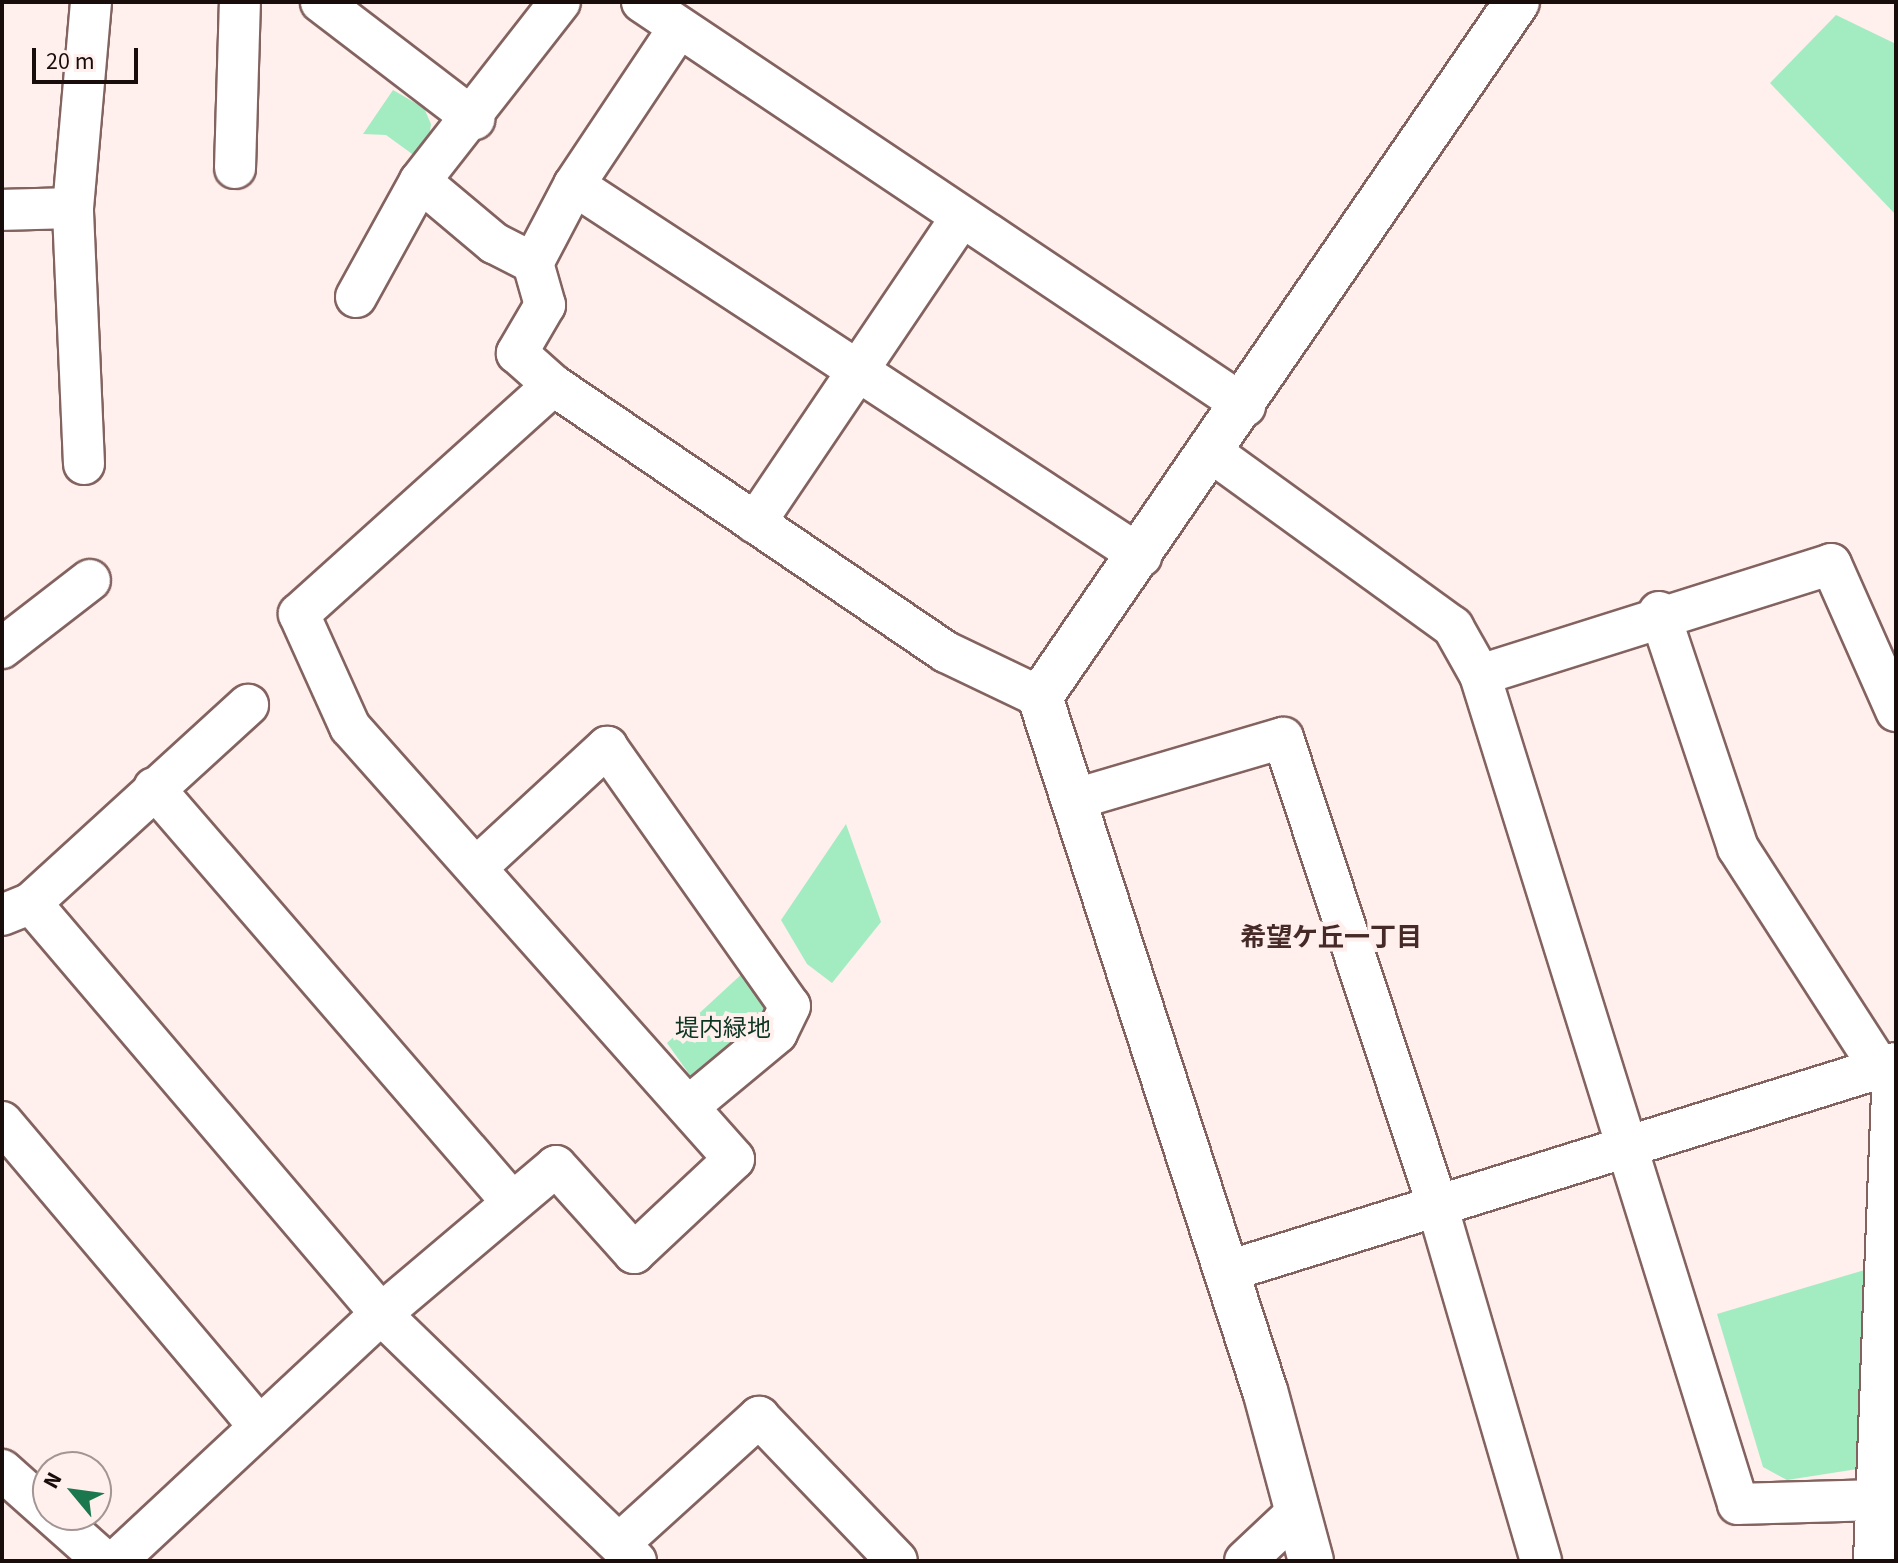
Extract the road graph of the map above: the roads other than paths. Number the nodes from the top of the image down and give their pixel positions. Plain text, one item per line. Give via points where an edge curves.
1 (91, 2) edge
2 (240, 2) edge
3 (321, 2) edge
4 (560, 2) edge
5 (642, 2) edge
6 (1517, 2) edge
7 (678, 29) junction
8 (474, 119) junction
9 (235, 168) dead end
10 (420, 181) junction
11 (574, 185) junction
12 (73, 208) junction
13 (2, 210) edge
14 (960, 219) junction
15 (533, 263) junction
16 (356, 297) dead end
17 (858, 372) junction
18 (553, 385) junction
19 (1245, 406) junction
20 (1214, 454) junction
21 (84, 464) dead end
22 (755, 523) junction
23 (1141, 556) junction
24 (90, 580) dead end
25 (1659, 612) junction
26 (2, 648) edge
27 (1480, 675) junction
28 (1040, 697) junction
29 (248, 705) dead end
30 (1896, 711) edge
31 (154, 788) junction
32 (1072, 800) junction
33 (478, 866) junction
34 (16, 909) edge
35 (1889, 1064) edge
36 (689, 1106) junction
37 (2, 1122) edge
38 (1624, 1150) junction
39 (512, 1202) junction
40 (1437, 1205) junction
41 (1225, 1272) junction
42 (381, 1314) junction
43 (259, 1426) junction
44 (2, 1470) edge
45 (1877, 1500) junction
46 (1298, 1511) junction
47 (66, 1550) edge
48 (628, 1552) edge
49 (104, 1561) edge
50 (116, 1561) edge
51 (897, 1561) edge
52 (1245, 1561) edge
53 (1311, 1561) edge
54 (1541, 1561) edge
55 (1874, 1561) edge

1 - 12 street
2 - 9 street
3 - 8 street
4 - 8 street
5 - 7 street
6 - 19 street
7 - 11 street
7 - 14 street
8 - 10 street
10 - 15 street via 494,243
10 - 16 street
11 - 15 street
11 - 17 street
12 - 13 street
12 - 21 street
14 - 17 street
14 - 19 street
15 - 18 street via 545,305 517,353
17 - 22 street
17 - 23 street
18 - 22 street
18 - 33 street via 299,614 350,727
19 - 20 street
20 - 23 street
20 - 27 street via 1453,627
22 - 28 street via 946,652
23 - 28 street
24 - 26 street
25 - 27 street
25 - 30 street via 1831,564
25 - 35 street via 1738,848
27 - 38 street
28 - 32 street
29 - 31 street
31 - 34 street
31 - 39 street
32 - 40 street via 1283,738
32 - 41 street
33 - 36 street
33 - 36 street via 607,747 790,1006 777,1033
34 - 42 street
35 - 38 street
35 - 45 street
36 - 39 street via 734,1159 634,1253 556,1166
37 - 43 street
38 - 40 street
38 - 45 street via 1738,1504
39 - 42 street
40 - 41 street
40 - 54 street
41 - 46 street
42 - 43 street
42 - 48 street
43 - 50 street
44 - 47 street
45 - 55 street
46 - 52 street
46 - 53 street
47 - 49 street
48 - 51 street via 759,1417

